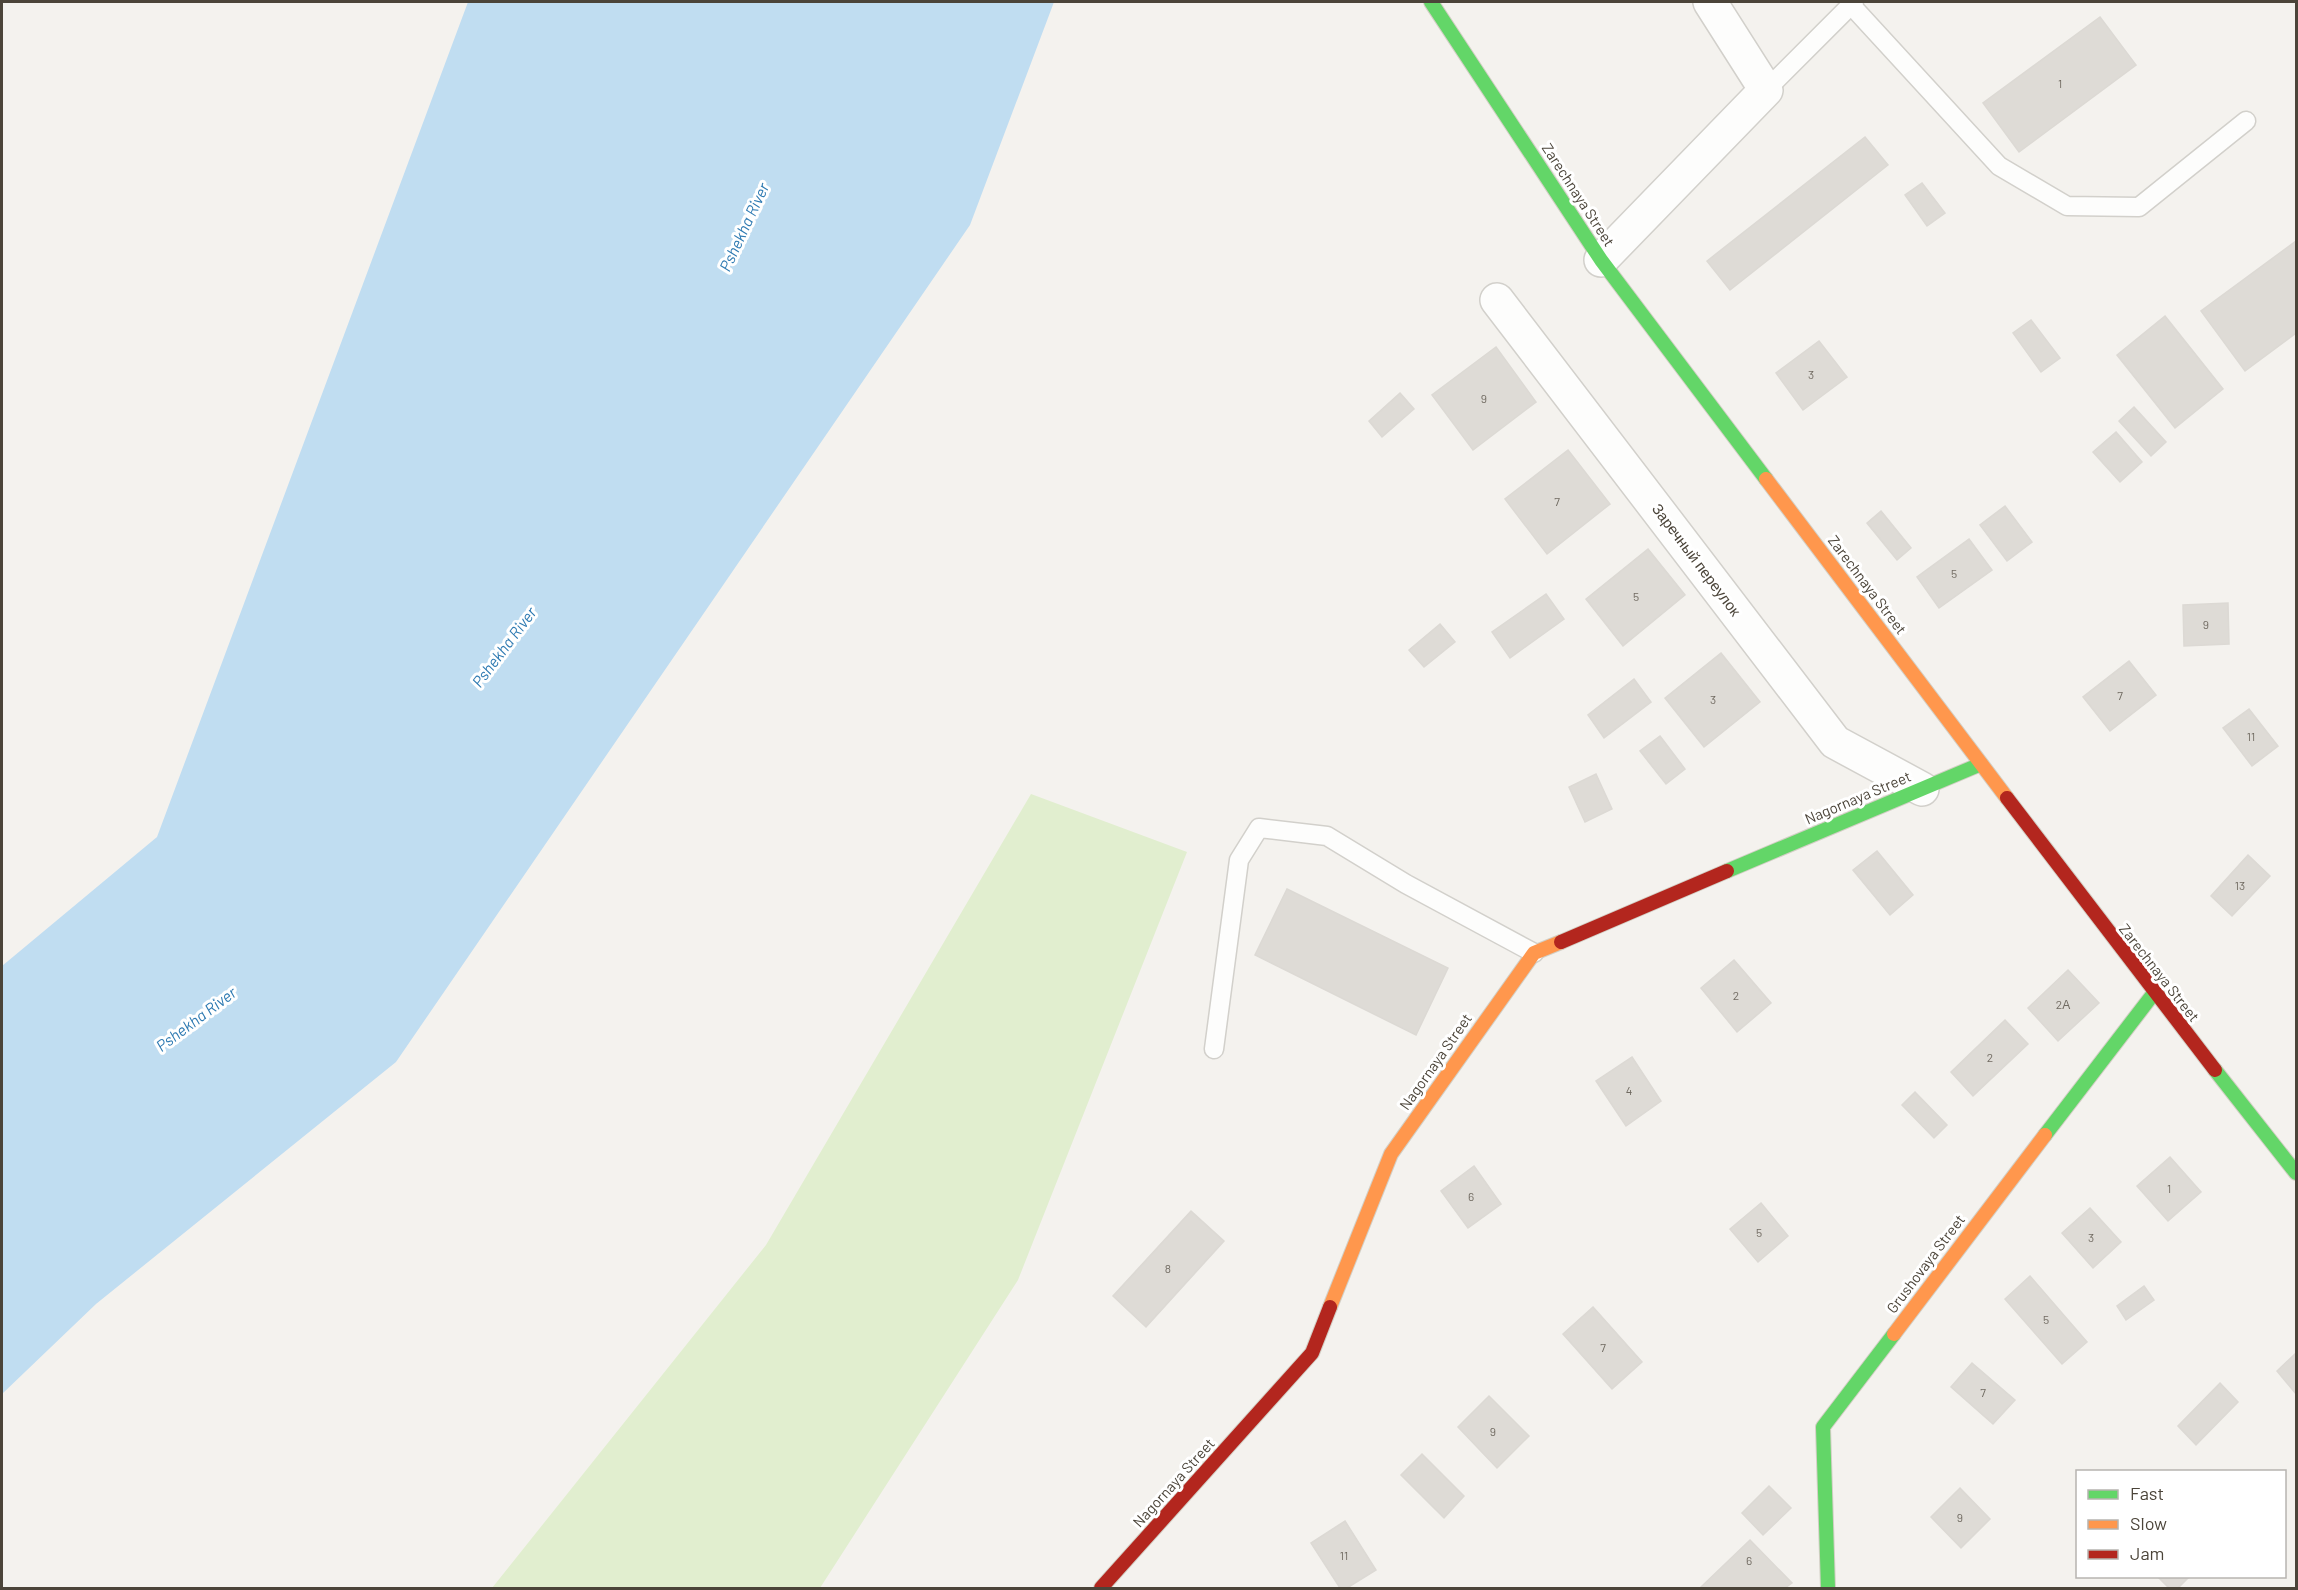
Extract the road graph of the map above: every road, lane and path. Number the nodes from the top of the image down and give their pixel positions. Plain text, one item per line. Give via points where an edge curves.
1 (1431, 2) edge
2 (1710, 2) edge
3 (1853, 3) edge
4 (1766, 90) junction
5 (2246, 121) dead end
6 (1601, 260) junction
7 (1497, 300) dead end
8 (1981, 764) junction
9 (1922, 789) junction
10 (1534, 953) junction
11 (2154, 993) junction
12 (1214, 1049) dead end
13 (2296, 1173) edge
14 (1101, 1588) edge
15 (1828, 1588) edge

1 - 6 street, Zarechnaya Street
2 - 4 street
3 - 4 lane
3 - 5 lane via 1999,166 2067,206 2139,207
4 - 6 street
6 - 8 street, Zarechnaya Street
7 - 9 street, Заречный переулок via 1835,742
8 - 9 street, Nagornaya Street
8 - 11 street, Zarechnaya Street
9 - 10 street, Nagornaya Street
10 - 12 lane via 1327,836 1259,828 1239,860
10 - 14 street, Nagornaya Street via 1391,1154 1312,1353
11 - 13 street, Zarechnaya Street
11 - 15 street, Grushovaya Street via 1823,1427

